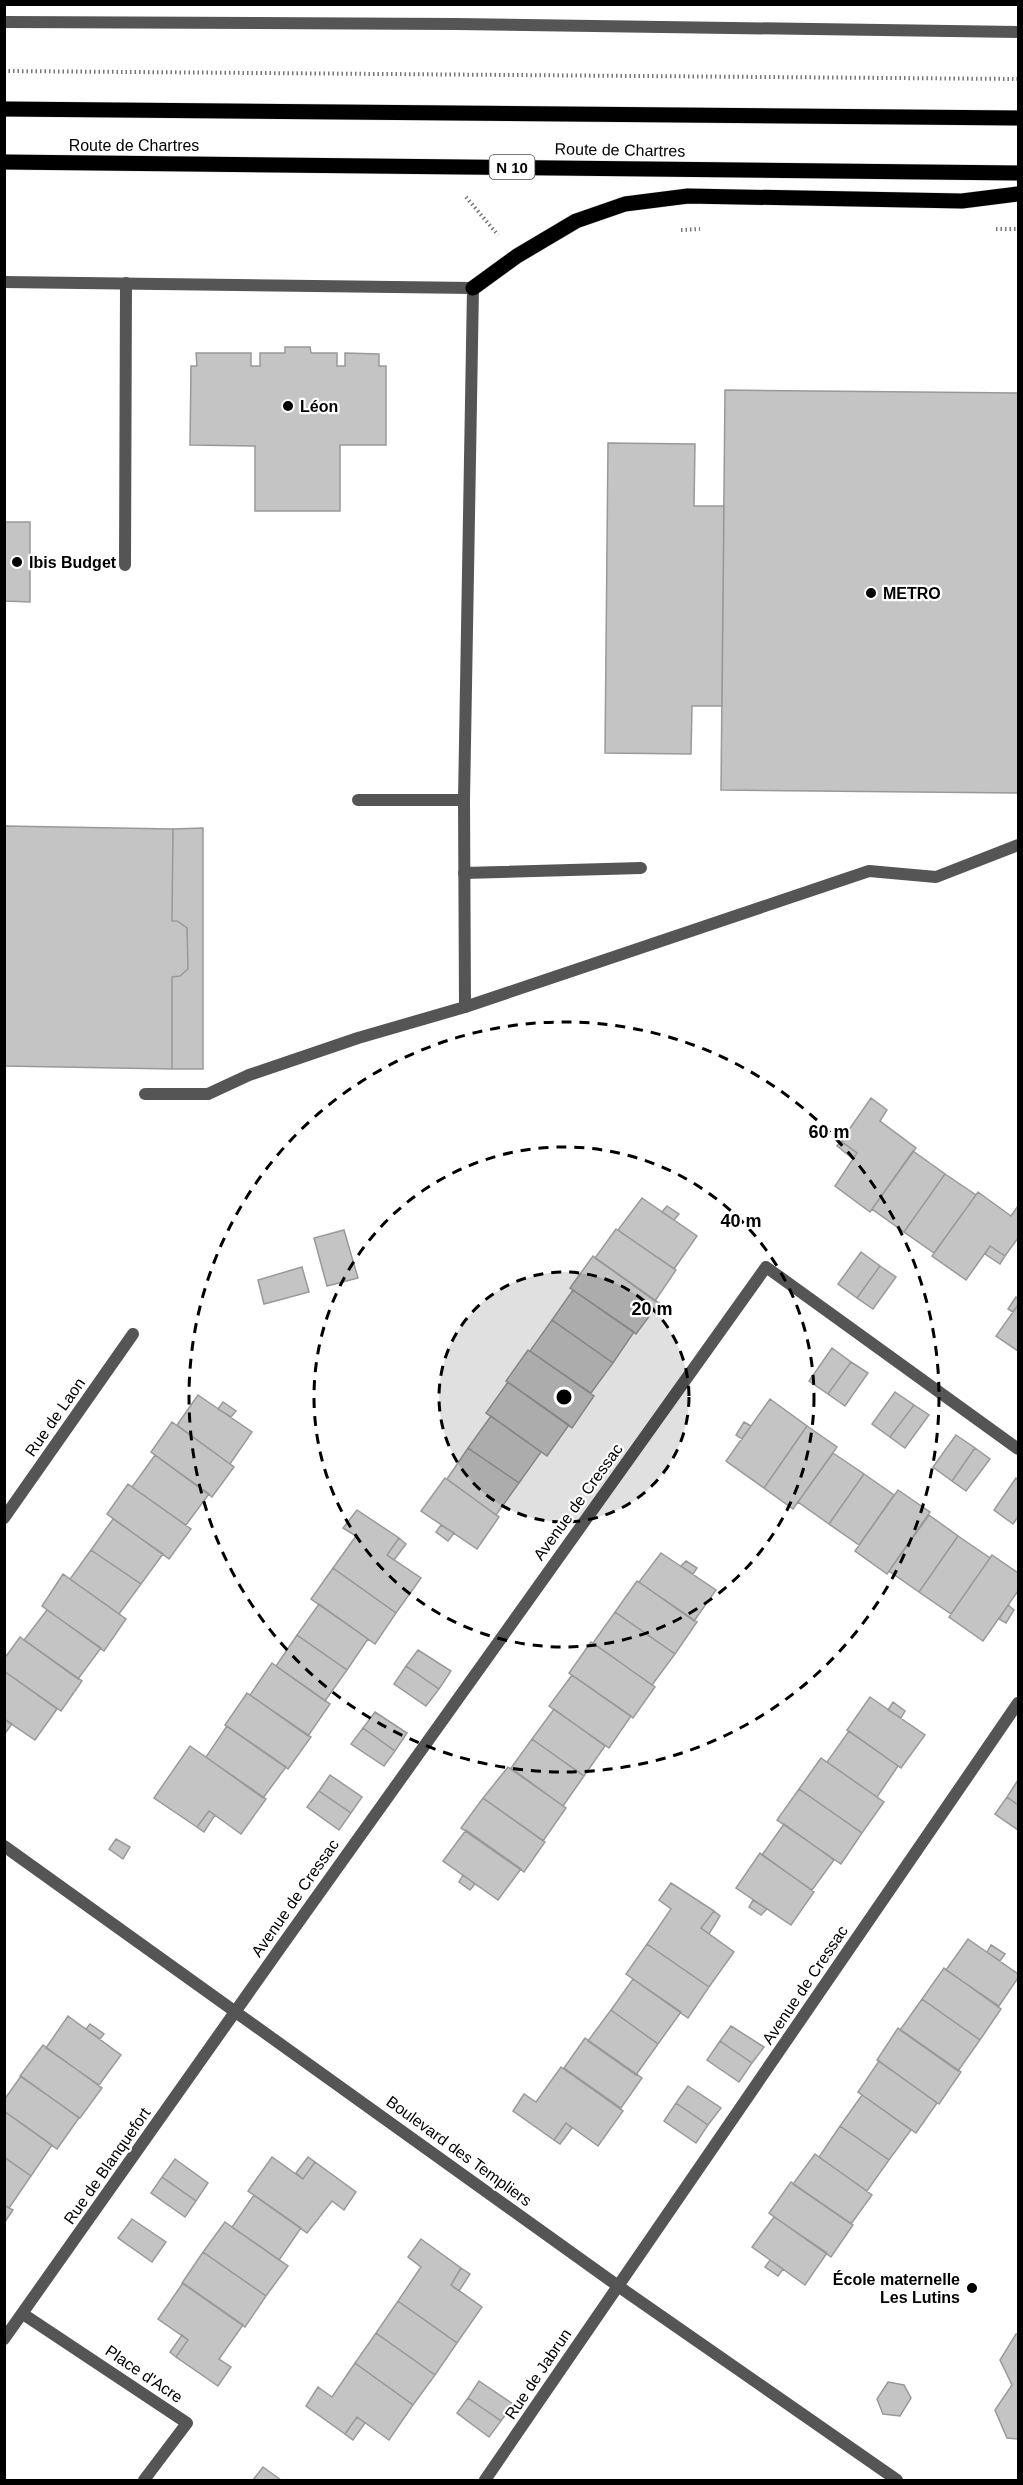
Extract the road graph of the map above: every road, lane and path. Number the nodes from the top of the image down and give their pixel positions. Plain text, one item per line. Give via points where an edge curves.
1 (4, 22) edge
2 (1018, 32) edge
3 (4, 71) edge
4 (1018, 79) edge
5 (4, 109) edge
6 (1018, 118) edge
7 (4, 162) edge
8 (1018, 173) edge
9 (1018, 194) edge
10 (702, 229) dead end
11 (995, 229) dead end
12 (1018, 229) edge
13 (670, 231) dead end
14 (4, 282) edge
15 (126, 284) junction
16 (473, 288) junction
17 (124, 565) dead end
18 (358, 800) dead end
19 (464, 800) junction
20 (1018, 845) edge
21 (641, 868) dead end
22 (464, 873) junction
23 (465, 1007) junction
24 (145, 1094) dead end
25 (133, 1334) dead end
26 (1018, 1449) edge
27 (4, 1518) edge
28 (1018, 1703) edge
29 (4, 1846) edge
30 (236, 2011) junction
31 (618, 2286) junction
32 (24, 2314) junction
33 (4, 2339) edge
34 (144, 2481) edge
35 (485, 2481) edge
36 (897, 2481) edge

1 - 2 street
3 - 4 path
5 - 6 main road, Route de Chartres
7 - 8 main road, Route de Chartres / N 10
9 - 16 main road via 962,201 688,196 625,204 576,221
10 - 13 path
11 - 12 path
14 - 15 street
15 - 16 street
15 - 17 street
16 - 19 street
18 - 19 street
19 - 22 street
20 - 23 street via 936,877 869,871
21 - 22 street
22 - 23 street
23 - 24 street via 358,1038 249,1075 208,1094
25 - 27 street, Rue de Laon
26 - 30 street, Avenue de Cressac via 766,1267
28 - 31 street, Avenue de Cressac
29 - 30 street, Boulevard des Templiers
30 - 31 street, Boulevard des Templiers
30 - 32 street, Rue de Blanquefort
31 - 35 street, Rue de Jabrun
31 - 36 street, Boulevard des Templiers
32 - 33 street, Rue de Blanquefort
32 - 34 street, Place d'Acre via 187,2422

